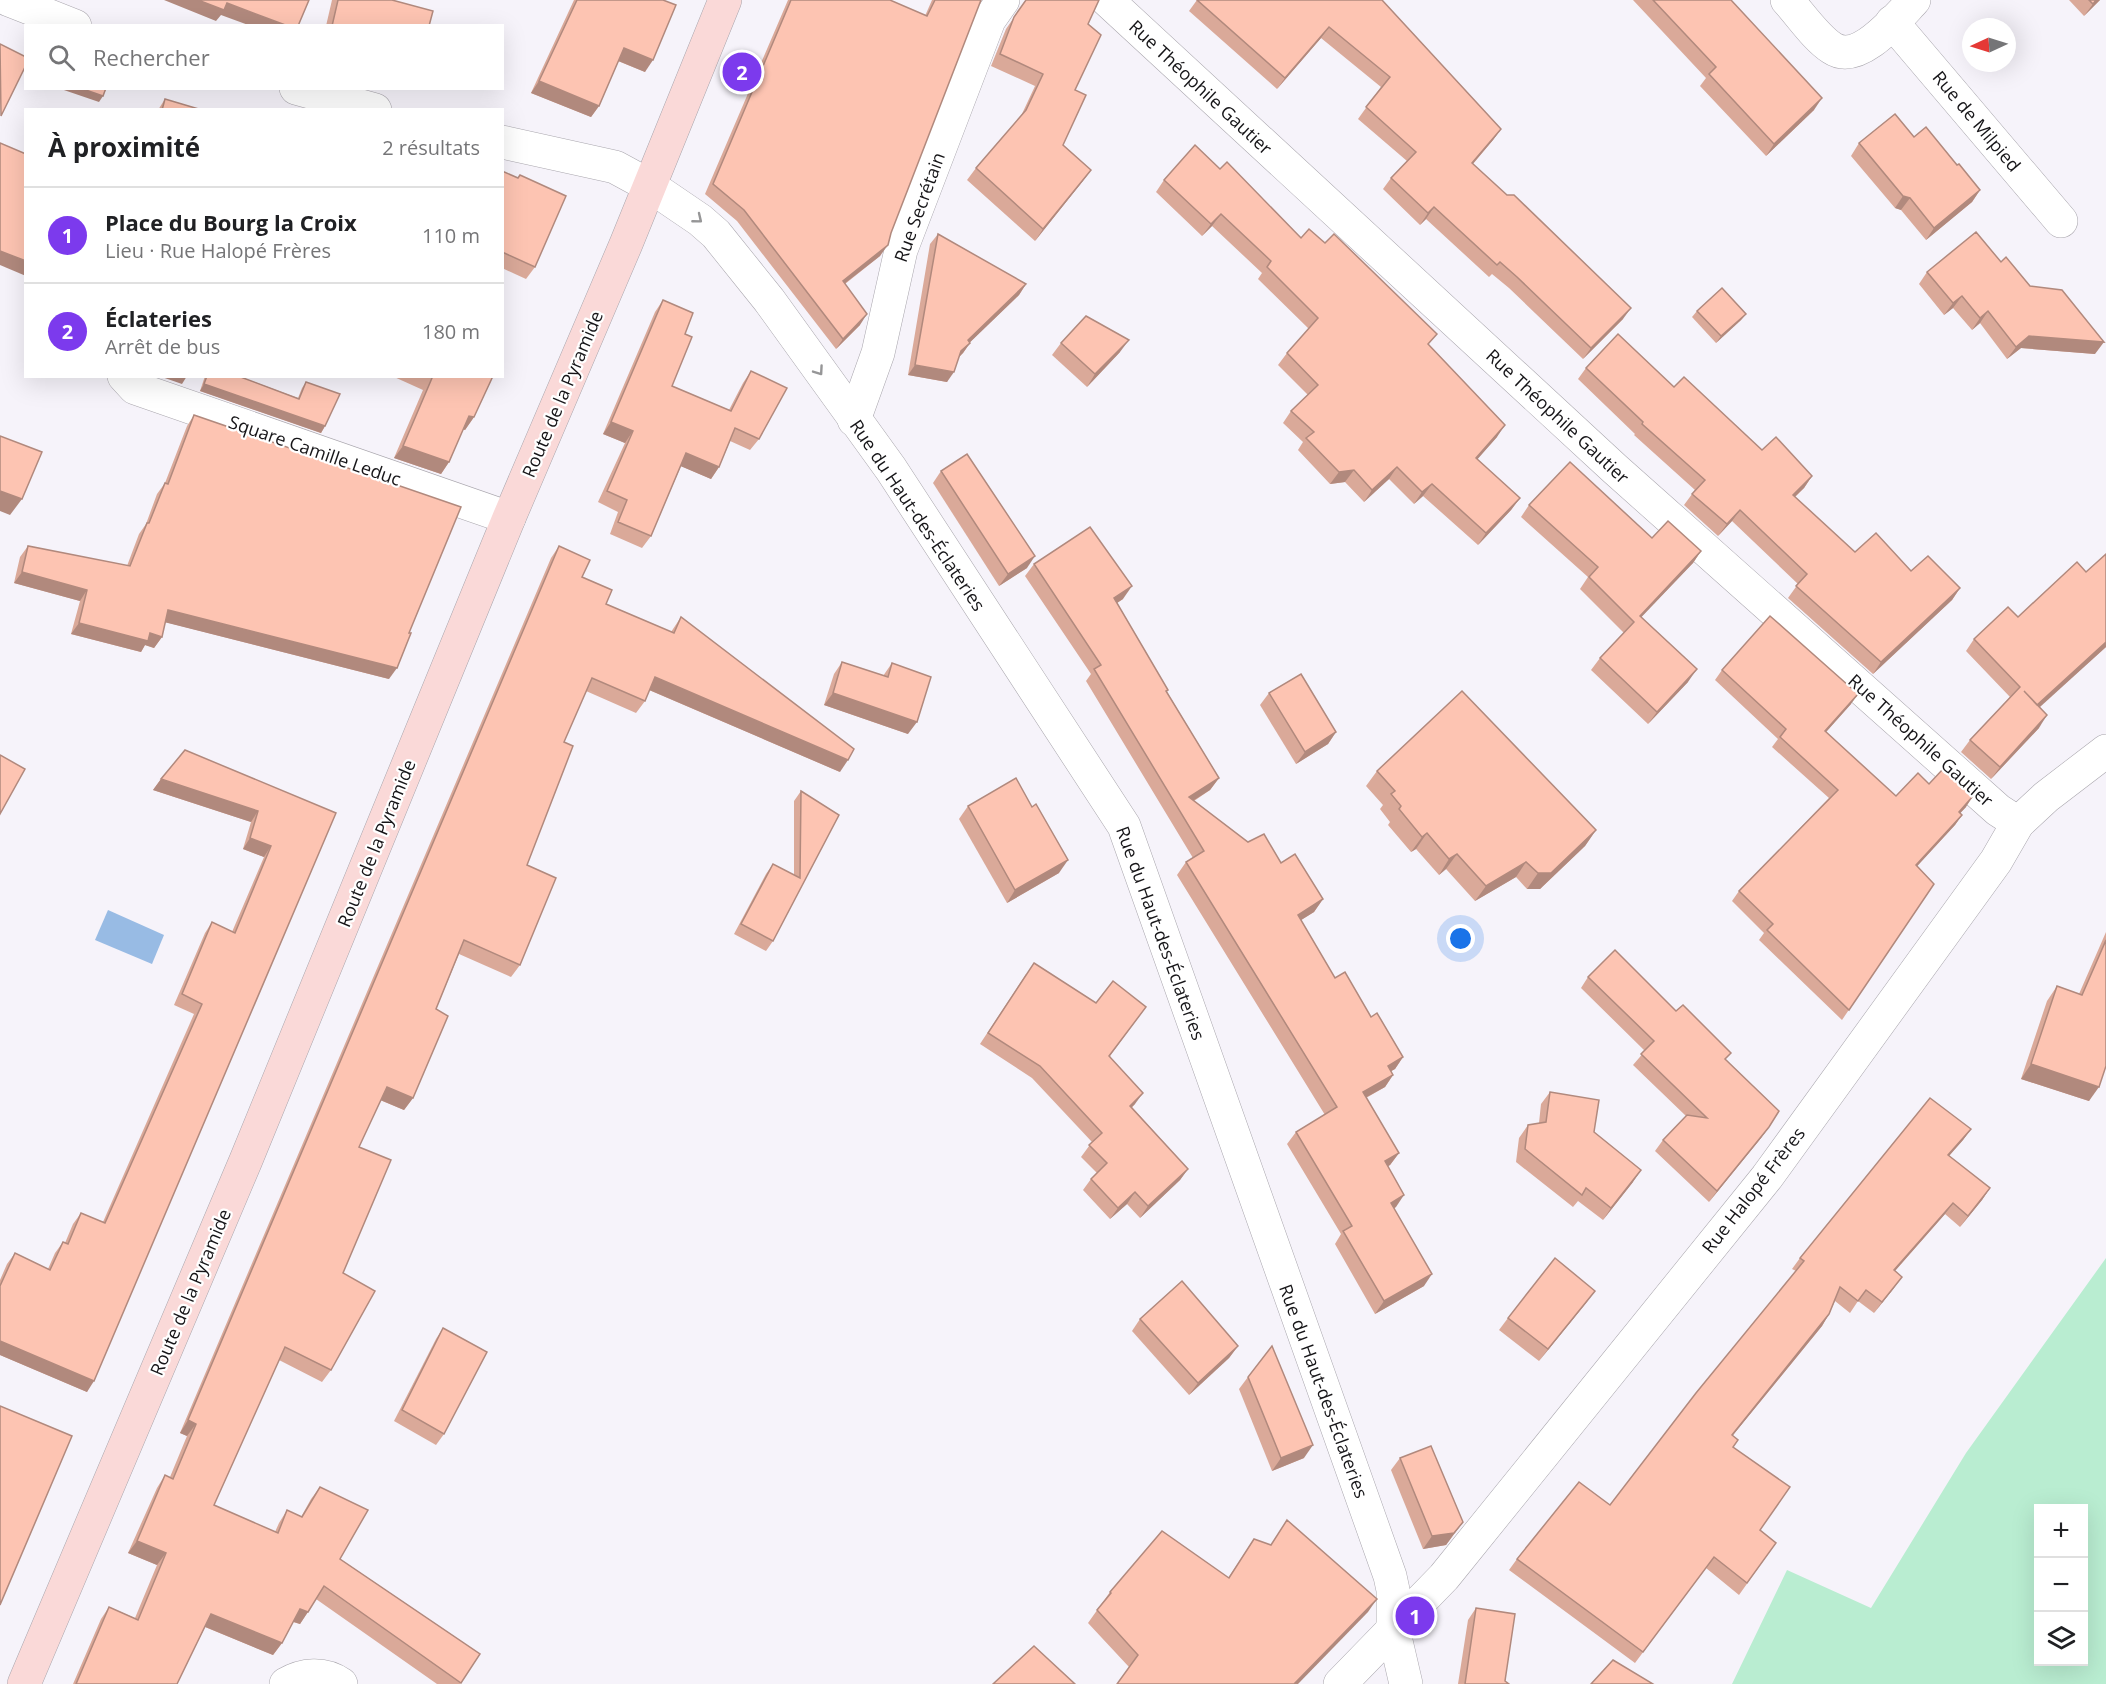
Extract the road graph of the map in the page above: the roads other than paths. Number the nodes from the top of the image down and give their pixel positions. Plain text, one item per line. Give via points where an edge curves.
1 (9, 0) edge
2 (725, 0) edge
3 (1003, 0) edge
4 (1107, 0) edge
5 (1787, 0) edge
6 (1903, 11) edge
7 (70, 24) edge
8 (303, 90) edge
9 (368, 108) edge
10 (504, 142) edge
11 (650, 186) junction
12 (2061, 221) dead end
13 (126, 378) edge
14 (855, 420) junction
15 (509, 518) junction
16 (2106, 751) edge
17 (2018, 823) junction
18 (1393, 1628) junction
19 (24, 1684) edge
20 (286, 1684) edge
21 (341, 1684) edge
22 (1340, 1684) edge
23 (1406, 1684) edge

1 - 7 street
2 - 11 main road, Route de la Pyramide
3 - 14 street, Rue Secrétain via 989,20 901,250 878,352
4 - 17 street, Rue Théophile Gautier via 1624,477 1998,810
5 - 6 street, Rue de Milpied via 1824,42 1844,52 1868,44
6 - 12 street, Rue de Milpied
8 - 9 street
10 - 11 street, Rue du Haut-des-Éclateries via 615,166
11 -> 14 street, Rue du Haut-des-Éclateries via 716,234
11 - 15 main road, Route de la Pyramide
13 - 15 street, Square Camille Leduc via 135,388
14 - 18 street, Rue du Haut-des-Éclateries via 1124,826 1390,1576
15 - 19 main road, Route de la Pyramide via 250,1149
16 - 17 street, Rue Halopé Frères
17 - 18 street, Rue Halopé Frères via 1996,861 1767,1177 1444,1577
18 - 22 street, Rue Halopé Frères
18 - 23 street, Rue du Haut-des-Éclateries
20 - 21 street via 312,1675 326,1676

